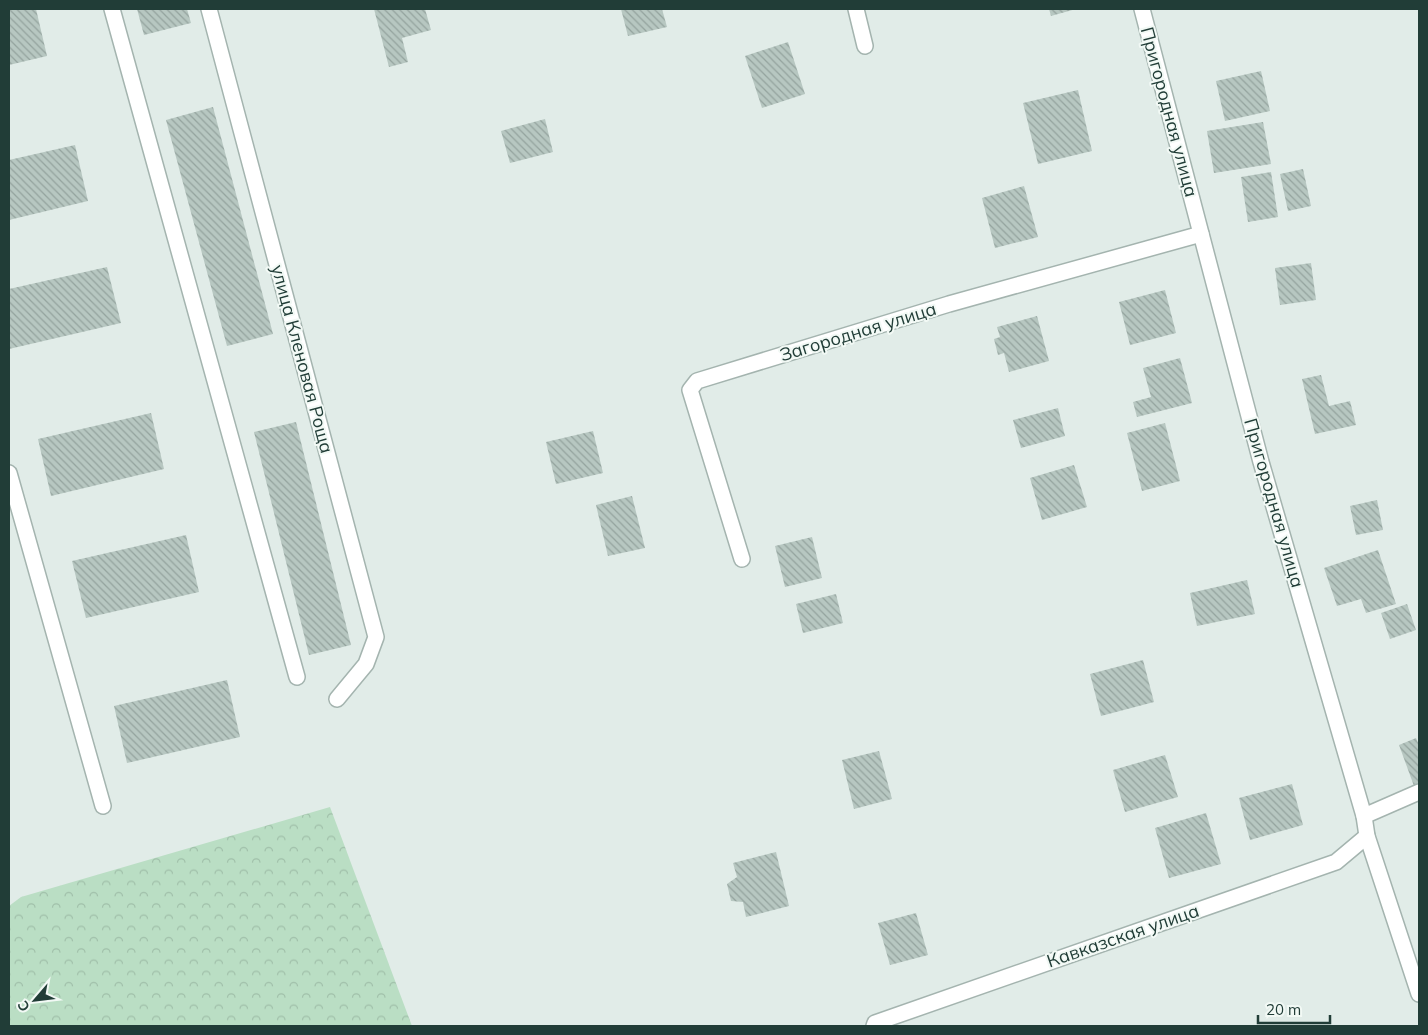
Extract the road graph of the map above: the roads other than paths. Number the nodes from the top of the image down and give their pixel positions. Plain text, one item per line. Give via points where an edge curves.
1 (112, 9) edge
2 (209, 9) edge
3 (856, 9) edge
4 (1142, 9) edge
5 (865, 46) dead end
6 (1201, 234) junction
7 (9, 473) edge
8 (742, 559) dead end
9 (297, 677) dead end
10 (337, 699) dead end
11 (1419, 792) edge
12 (103, 806) dead end
13 (1364, 816) junction
14 (1368, 836) junction
15 (1419, 994) edge
16 (874, 1026) edge

1 - 9 street
2 - 10 street, улица Кленовая Роща via 376,637 366,664
3 - 5 street
4 - 6 street, Пригородная улица
6 - 8 street, Загородная улица via 949,304 697,381 690,390
6 - 13 street, Пригородная улица via 1261,462
7 - 12 street
11 - 13 street
13 - 14 street, Пригородная улица
14 - 15 street, Пригородная улица
14 - 16 street, Кавказская улица via 1336,862

